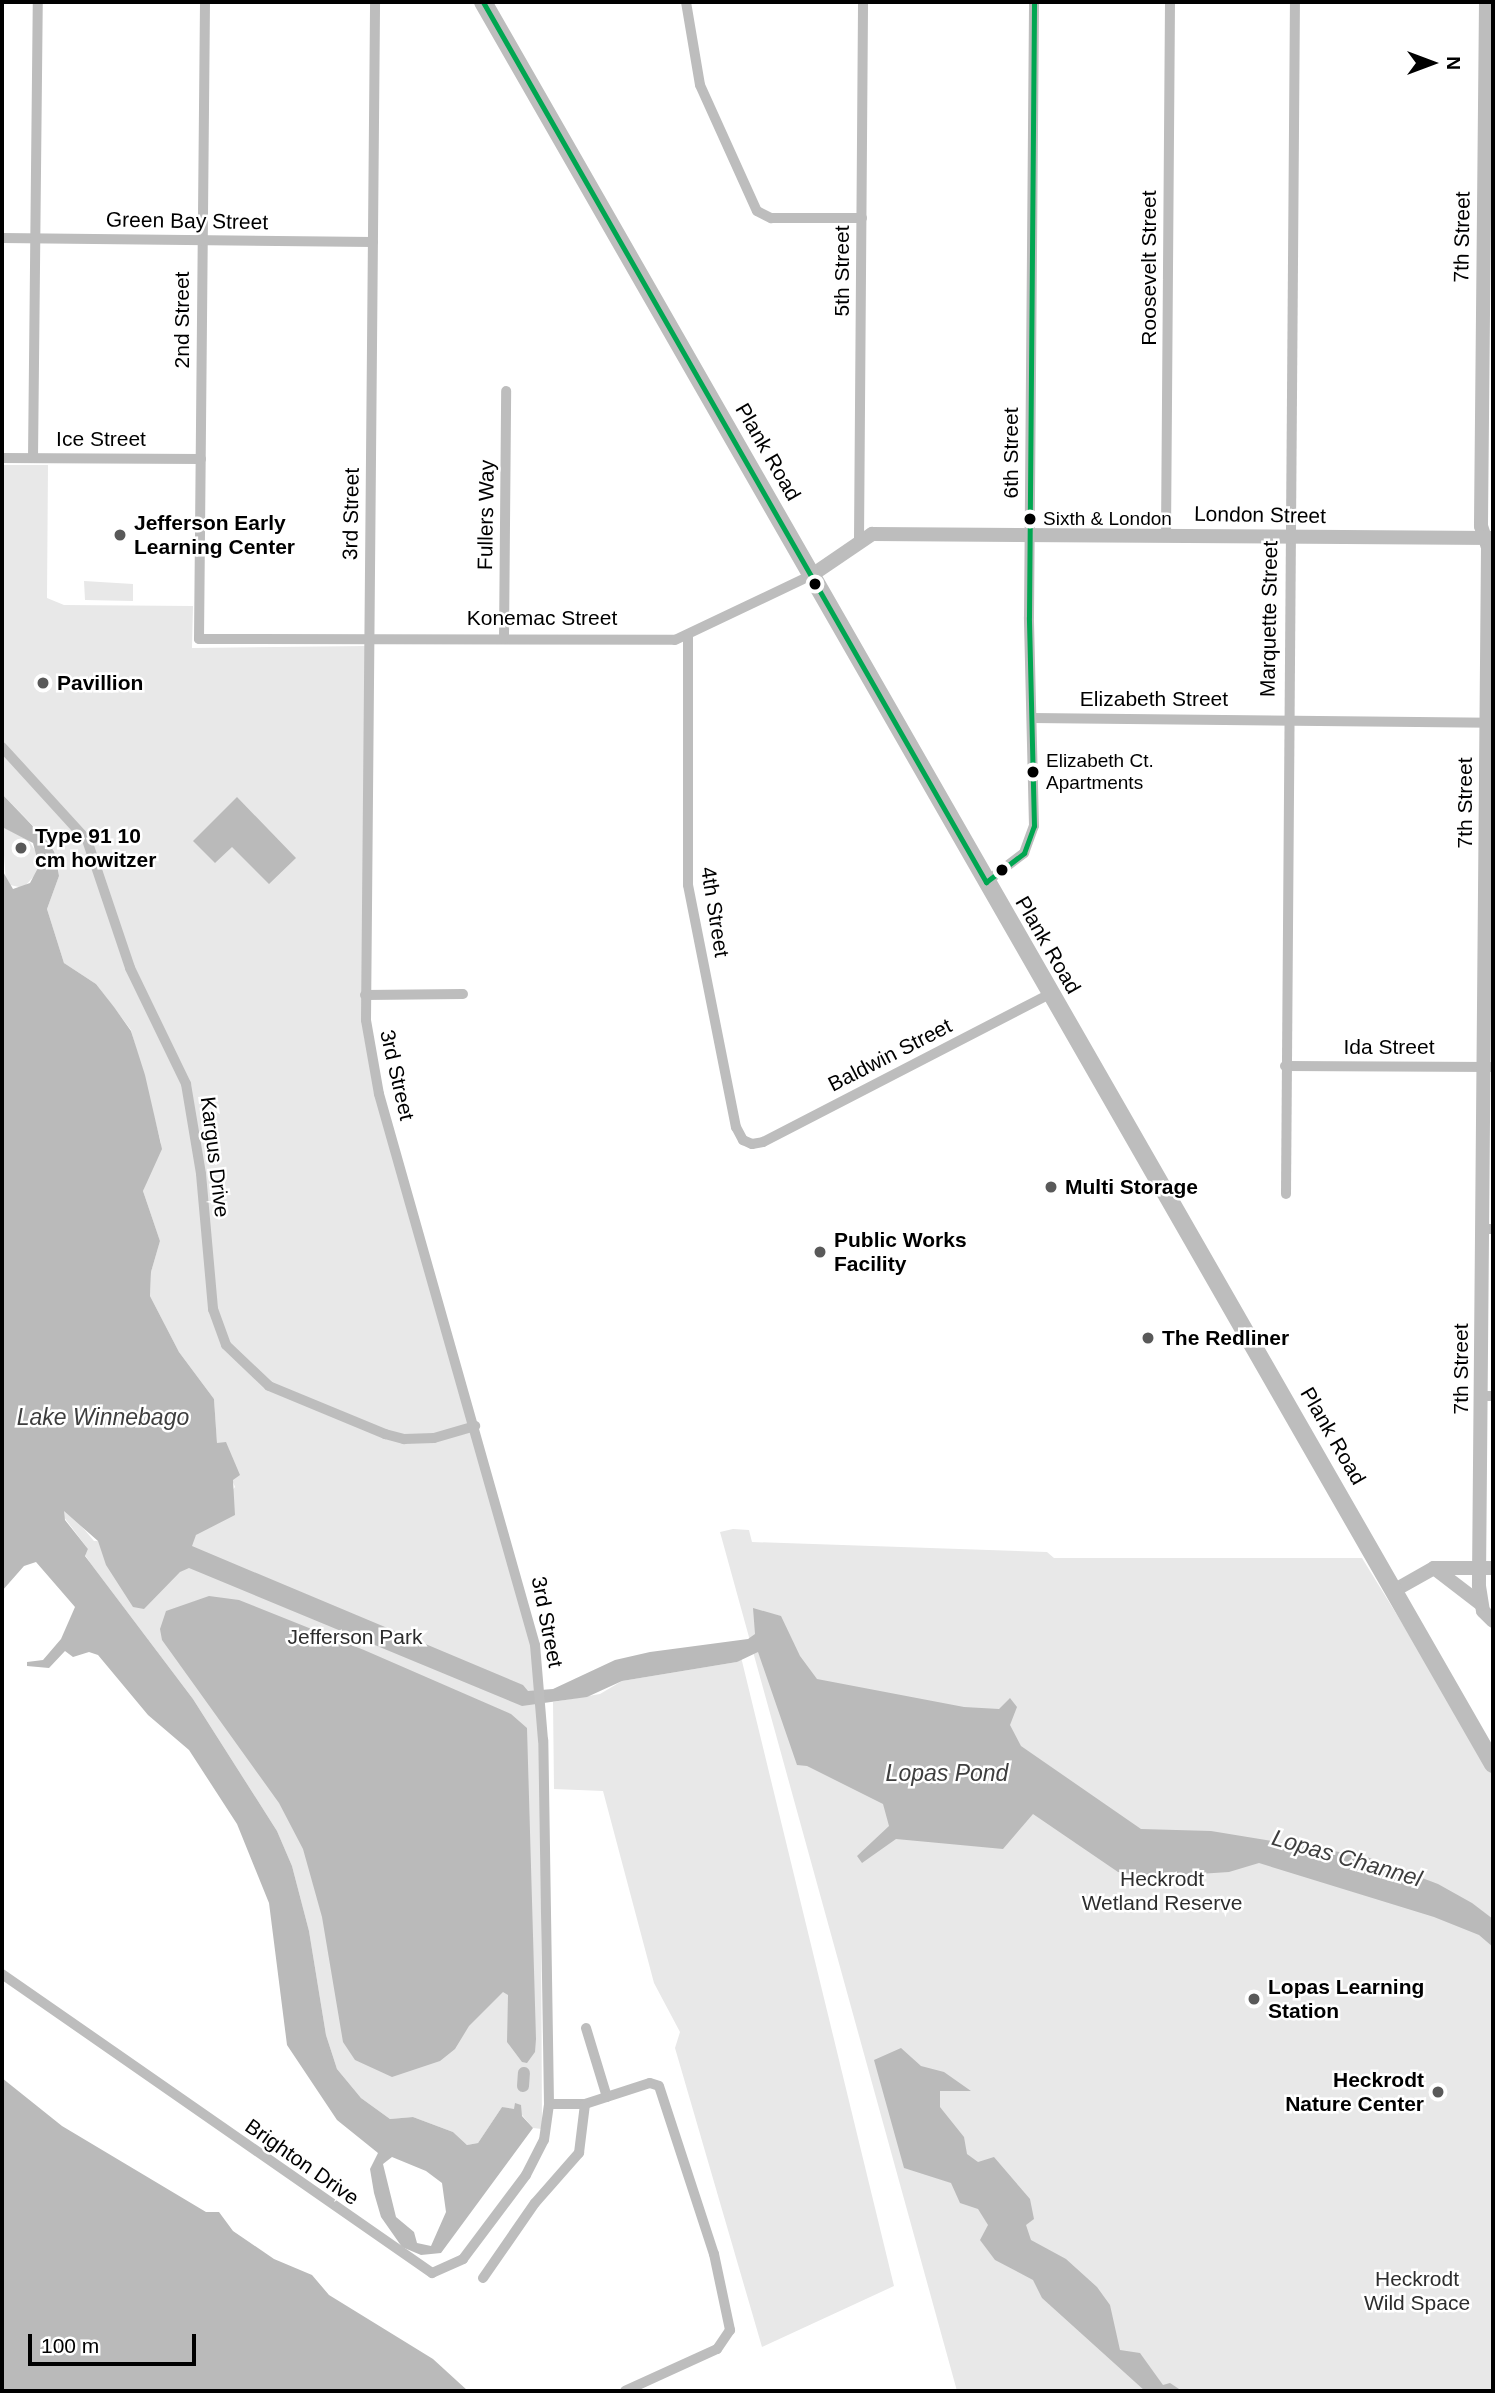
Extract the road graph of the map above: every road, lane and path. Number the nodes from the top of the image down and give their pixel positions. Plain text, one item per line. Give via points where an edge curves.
1 (38, 2) edge
2 (205, 2) edge
3 (375, 2) edge
4 (483, 2) edge
5 (687, 2) edge
6 (863, 2) edge
7 (1034, 2) edge
8 (1170, 2) edge
9 (1296, 2) edge
10 (1486, 2) edge
11 (862, 218) junction
12 (2, 238) edge
13 (36, 239) junction
14 (202, 241) junction
15 (373, 242) junction
16 (506, 391) dead end
17 (2, 458) edge
18 (33, 458) junction
19 (201, 459) junction
20 (1030, 535) junction
21 (1166, 535) junction
22 (1289, 537) junction
23 (1489, 538) edge
24 (859, 540) junction
25 (812, 575) junction
26 (688, 637) junction
27 (199, 639) joint
28 (504, 639) junction
29 (369, 640) junction
30 (1032, 718) junction
31 (1287, 720) junction
32 (1490, 723) edge
33 (2, 747) edge
34 (986, 882) junction
35 (1490, 905) edge
36 (463, 994) dead end
37 (1050, 994) junction
38 (365, 995) junction
39 (1285, 1066) junction
40 (1489, 1067) edge
41 (746, 1143) joint
42 (1286, 1194) dead end
43 (1488, 1229) edge
44 (1487, 1396) edge
45 (475, 1426) junction
46 (1434, 1568) junction
47 (1486, 1568) edge
48 (1395, 1590) junction
49 (1481, 1604) junction
50 (1493, 1621) edge
51 (1493, 1764) edge
52 (2, 1974) edge
53 (586, 2028) dead end
54 (607, 2097) junction
55 (549, 2104) junction
56 (584, 2104) junction
57 (545, 2137) joint
58 (483, 2278) dead end
59 (625, 2391) edge

1 - 13 street
2 - 14 street, 2nd Street
3 - 15 street, 3rd Street
4 - 25 main road, Plank Road
5 - 11 street via 698,78 757,211 771,218
6 - 11 street, 5th Street
7 - 20 street, 6th Street
8 - 21 street, Roosevelt Street
9 - 22 street, Marquette Street
10 - 23 street, 7th Street via 1481,398
11 - 24 street, 5th Street
12 - 13 street, Green Bay Street
13 - 14 street, Green Bay Street
13 - 18 street
14 - 15 street, Green Bay Street
14 - 19 street, 2nd Street
15 - 29 street, 3rd Street
16 - 28 street, Fullers Way
17 - 18 street, Ice Street
18 - 19 street, Ice Street
19 - 27 street, 2nd Street
20 - 21 street, London Street
20 - 24 street, London Street via 885,533
20 - 30 street, 6th Street
21 - 22 street, London Street
22 - 23 street, London Street
22 - 31 street, Marquette Street
23 - 32 street, 7th Street
24 - 25 street, Konemac Street
25 - 26 street, Konemac Street
25 - 34 main road, Plank Road
26 - 28 street, Konemac Street
26 - 41 street, 4th Street via 688,885 736,1127
27 - 29 street, Konemac Street
28 - 29 street, Konemac Street
29 - 38 street, 3rd Street
30 - 31 street, Elizabeth Street
30 - 34 street, 6th Street via 1032,836 1016,862
31 - 32 street, Elizabeth Street
31 - 39 street, Marquette Street
32 - 35 street, 7th Street
33 - 45 street, Kargus Drive via 87,840 121,944 186,1084 201,1174 213,1309 226,1345 269,1386 385,1434 434,1438
34 - 37 main road, Plank Road
35 - 40 street, 7th Street
36 - 38 street
37 - 41 street, Baldwin Street via 763,1142
37 - 48 main road, Plank Road
38 - 45 street, 3rd Street via 379,1094
39 - 40 street, Ida Street
39 - 42 street, Marquette Street
40 - 43 street, 7th Street
43 - 44 street, 7th Street
44 - 47 street, 7th Street
45 - 55 street, 3rd Street via 526,1604 540,1689
46 - 47 street
46 - 48 street
46 - 49 street
47 - 49 street, 7th Street
48 - 51 main road, Plank Road
49 - 50 street
52 - 57 street, Brighton Drive via 424,2270 440,2273 463,2259 526,2175
53 - 54 street
54 - 56 street
54 - 59 street via 650,2083 659,2086 702,2212 730,2330 717,2349
55 - 56 street
55 - 57 street, 3rd Street
56 - 58 street via 579,2153 535,2203

